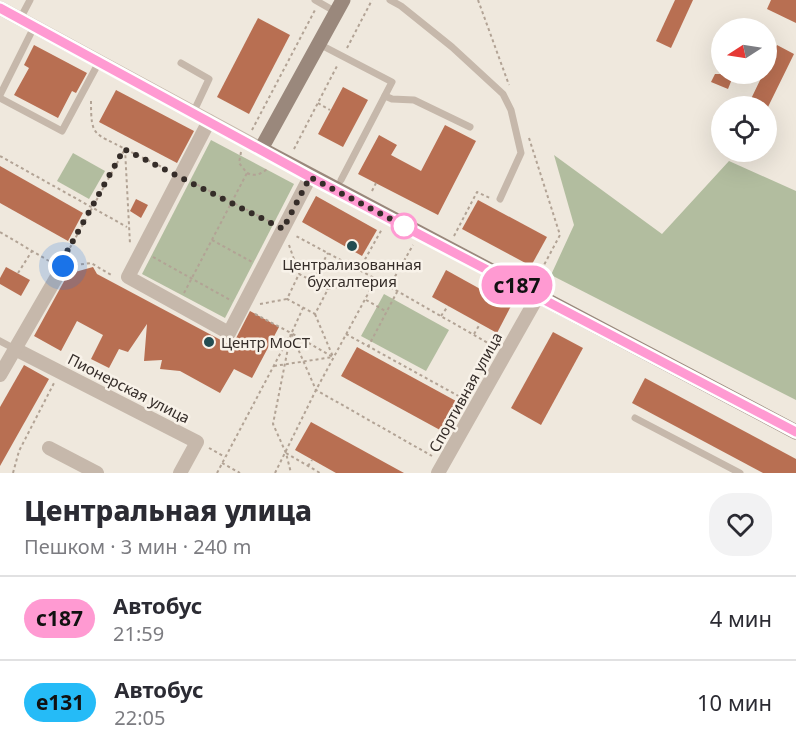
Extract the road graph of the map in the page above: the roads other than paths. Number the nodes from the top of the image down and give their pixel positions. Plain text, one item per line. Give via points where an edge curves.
1 (30, 0) edge
2 (390, 0) edge
3 (317, 1) edge
4 (340, 6) edge
5 (0, 8) edge
6 (20, 19) junction
7 (34, 27) junction
8 (319, 43) junction
9 (99, 62) junction
10 (181, 63) dead end
11 (0, 96) edge
12 (385, 96) junction
13 (193, 113) junction
14 (209, 121) junction
15 (470, 128) dead end
16 (261, 149) junction
17 (310, 177) junction
18 (341, 180) dead end
19 (500, 199) road end
20 (61, 266) road end
21 (538, 296) junction
22 (0, 341) edge
23 (15, 349) junction
24 (0, 375) edge
25 (635, 418) dead end
26 (796, 432) edge
27 (197, 442) junction
28 (183, 447) dead end
29 (49, 448) dead end
30 (439, 470) edge
31 (97, 473) edge
32 (180, 473) edge
33 (740, 473) edge

1 - 6 lane
2 - 19 lane via 452,46 503,94 521,153
3 - 4 lane
4 - 8 main road
5 - 6 street
6 - 7 street
7 - 9 street
7 - 11 lane
8 - 12 lane via 392,82
8 - 16 main road
9 - 11 lane via 62,131
9 - 13 street
10 - 13 lane via 209,79
12 - 15 lane via 414,100
12 - 18 lane
13 - 14 street
14 - 16 street
14 - 17 street via 128,277 178,305 229,333 238,304 262,268
16 - 17 main road
17 - 21 main road
20 - 23 street
21 - 26 main road
21 - 30 street, Спортивная улица
22 - 23 lane, Пионерская улица
23 - 24 street
23 - 27 street, Пионерская улица
25 - 33 lane
27 - 28 lane
27 - 32 street, Пионерская улица
29 - 31 street

